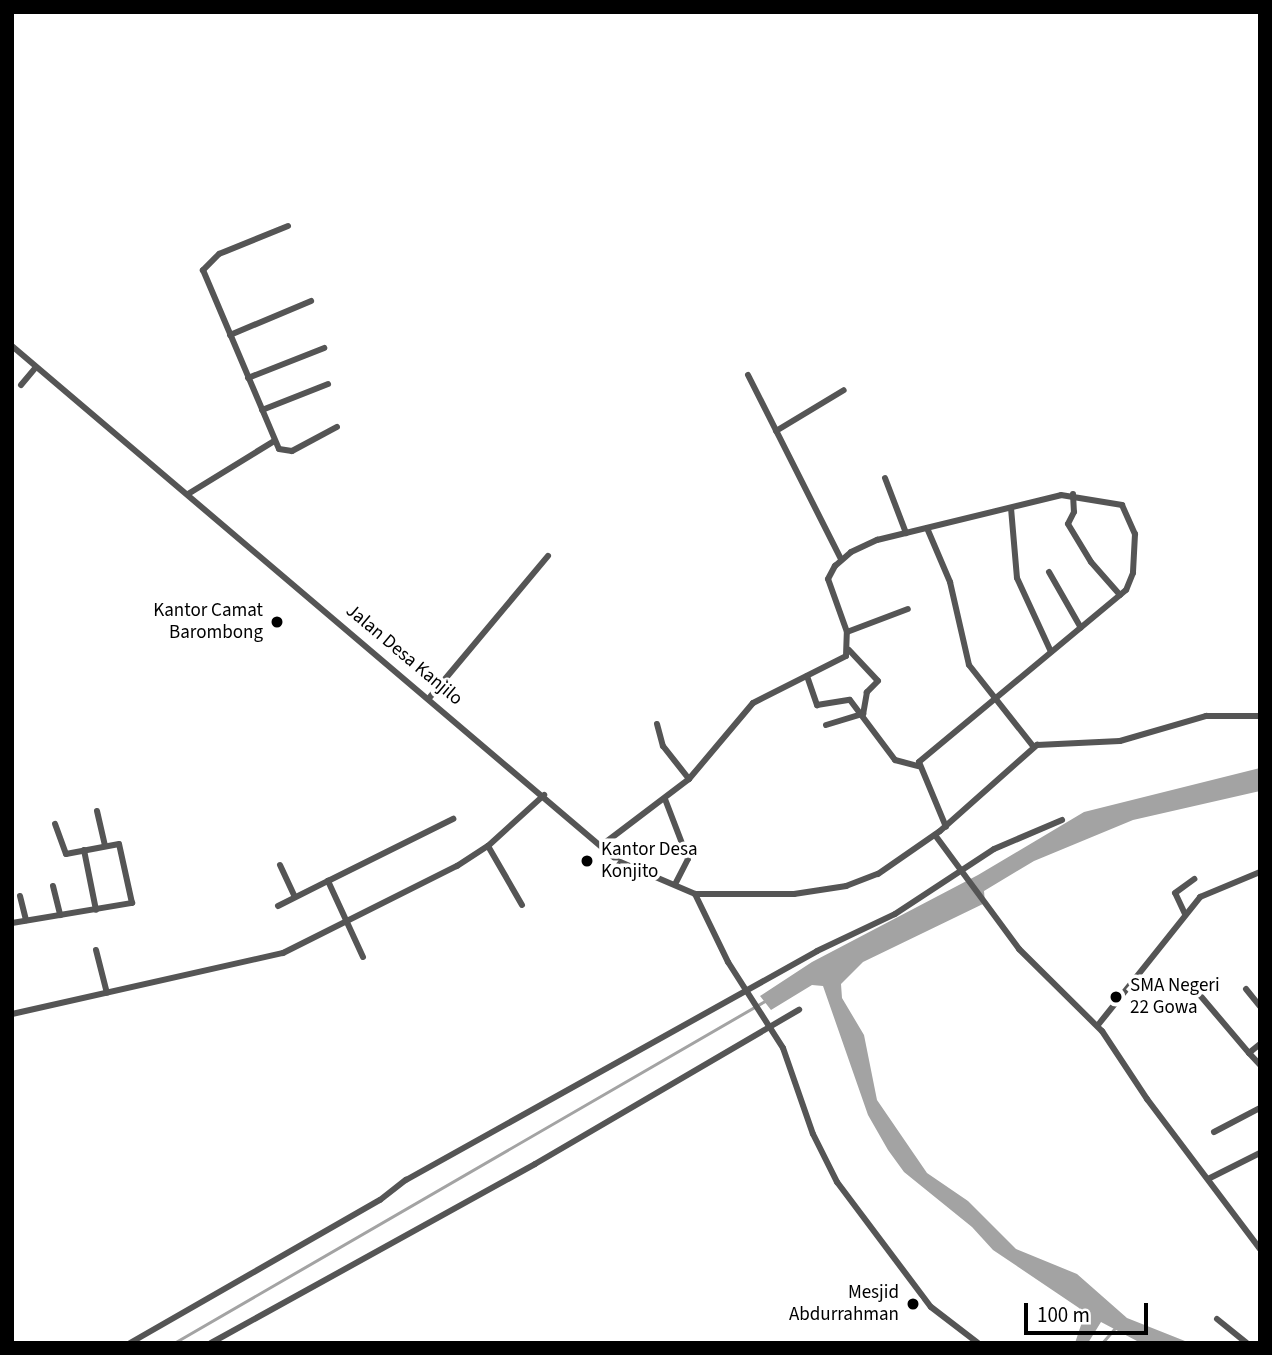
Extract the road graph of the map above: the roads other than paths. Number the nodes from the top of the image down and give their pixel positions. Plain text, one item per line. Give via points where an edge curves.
1 (288, 226) dead end
2 (311, 301) dead end
3 (230, 335) junction
4 (12, 346) edge
5 (324, 348) dead end
6 (36, 367) junction
7 (748, 375) dead end
8 (248, 378) junction
9 (328, 384) dead end
10 (21, 385) dead end
11 (844, 390) dead end
12 (262, 410) junction
13 (337, 427) dead end
14 (776, 431) junction
15 (274, 441) junction
16 (885, 478) dead end
17 (188, 494) junction
18 (1073, 494) junction
19 (1010, 508) junction
20 (927, 528) junction
21 (906, 533) junction
22 (548, 556) dead end
23 (841, 559) junction
24 (1049, 572) dead end
25 (1120, 595) junction
26 (908, 609) dead end
27 (1081, 628) junction
28 (847, 632) junction
29 (849, 650) junction
30 (1051, 652) junction
31 (807, 676) junction
32 (430, 697) junction
33 (994, 701) junction
34 (863, 714) junction
35 (1260, 716) edge
36 (656, 724) dead end
37 (826, 725) dead end
38 (1033, 746) junction
39 (918, 766) junction
40 (689, 779) junction
41 (544, 795) junction
42 (665, 799) junction
43 (97, 811) dead end
44 (453, 819) dead end
45 (1062, 820) dead end
46 (55, 824) dead end
47 (946, 827) junction
48 (935, 835) junction
49 (105, 845) junction
50 (602, 845) junction
51 (488, 846) junction
52 (84, 850) junction
53 (280, 865) dead end
54 (1260, 872) edge
55 (964, 876) junction
56 (1194, 879) dead end
57 (328, 881) junction
58 (675, 884) junction
59 (53, 886) dead end
60 (695, 894) junction
61 (20, 896) dead end
62 (295, 897) junction
63 (522, 905) dead end
64 (278, 906) dead end
65 (96, 910) junction
66 (1185, 914) junction
67 (60, 915) junction
68 (26, 920) junction
69 (348, 920) junction
70 (12, 923) edge
71 (96, 950) dead end
72 (363, 957) dead end
73 (1193, 987) dead end
74 (1246, 989) dead end
75 (107, 993) junction
76 (749, 996) junction
77 (1260, 1006) edge
78 (799, 1010) dead end
79 (12, 1014) edge
80 (769, 1024) junction
81 (1098, 1026) junction
82 (1260, 1044) edge
83 (1249, 1053) junction
84 (1260, 1065) edge
85 (1260, 1108) edge
86 (1214, 1132) dead end
87 (1260, 1153) edge
88 (1208, 1179) junction
89 (1260, 1249) edge
90 (1217, 1319) dead end
91 (130, 1343) edge
92 (211, 1343) edge
93 (978, 1343) edge
94 (1247, 1343) edge

1 - 3 street via 206,262 203,270
2 - 3 street
3 - 8 street
4 - 6 street, Jalan Desa Kanjilo
5 - 8 street
6 - 10 street
6 - 17 street, Jalan Desa Kanjilo
7 - 14 street
8 - 12 street
9 - 12 street
11 - 14 street
12 - 15 street
13 - 15 street via 286,452
14 - 23 street
15 - 17 street
16 - 21 street
17 - 32 street, Jalan Desa Kanjilo
18 - 19 street
18 - 25 street via 1074,512 1068,524
18 - 25 street via 1113,501 1130,514 1135,534 1133,573
19 - 20 street
19 - 30 street via 1017,578
20 - 21 street
20 - 33 street via 950,582 970,665
21 - 23 street via 868,543
22 - 32 street
23 - 28 street via 828,579
24 - 27 street
25 - 27 street
26 - 28 street
27 - 30 street
28 - 29 street
29 - 31 street via 841,661
29 - 34 street via 878,681 867,692
30 - 33 street
31 - 34 street via 817,705 848,699
31 - 40 street via 752,703
32 - 41 street, Jalan Desa Kanjilo
33 - 38 street
33 - 39 street
34 - 37 street
34 - 39 street via 895,760
35 - 38 street via 1206,716 1120,741 1068,740
36 - 40 street via 663,746
38 - 47 street
39 - 47 street
40 - 42 street
41 - 50 street, Jalan Desa Kanjilo
41 - 51 street
42 - 50 street
42 - 58 street via 688,862
43 - 49 street
44 - 57 street
45 - 55 street via 994,849
46 - 52 street via 65,853
47 - 48 street
48 - 55 street
48 - 60 street via 878,874 846,887 794,894
49 - 52 street
49 - 65 street via 120,845 132,901
50 - 58 street, Jalan Desa Kanjilo via 631,868
51 - 63 street
51 - 69 street
52 - 65 street
53 - 62 street
54 - 66 street via 1210,891
55 - 76 street via 881,922 817,950
55 - 81 street via 1019,948
56 - 66 street via 1175,893
57 - 62 street
57 - 69 street
58 - 60 street, Jalan Desa Kanjilo
59 - 67 street
60 - 76 street
61 - 68 street
62 - 64 street
65 - 67 street
66 - 81 street
67 - 68 street
68 - 70 street
69 - 72 street
69 - 75 street via 265,960
71 - 75 street
73 - 83 street
74 - 77 street
75 - 79 street
76 - 80 street
76 - 91 street via 406,1180 380,1200
78 - 80 street
80 - 92 street via 535,1164
80 - 93 street via 837,1182 931,1307
81 - 88 street
82 - 83 street
83 - 84 street
85 - 86 street
87 - 88 street
88 - 89 street
90 - 94 street

